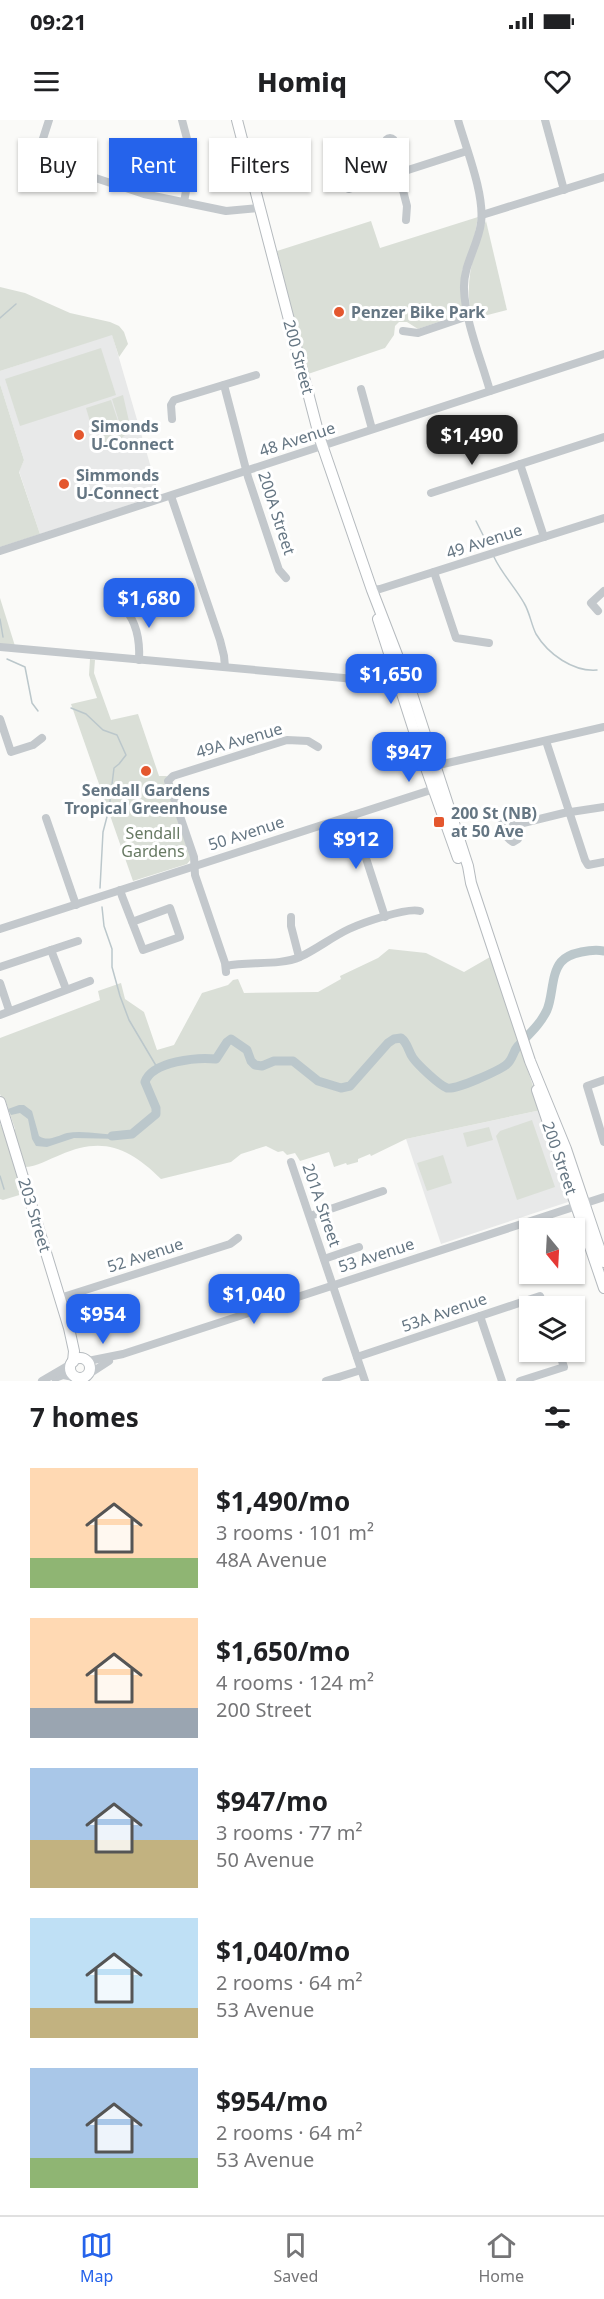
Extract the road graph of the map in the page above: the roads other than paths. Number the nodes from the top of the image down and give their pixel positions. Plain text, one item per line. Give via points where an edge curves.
1 (49, 120) edge
2 (182, 120) edge
3 (458, 120) edge
4 (545, 120) edge
5 (239, 121) edge
6 (467, 151) junction
7 (409, 170) edge
8 (604, 177) edge
9 (564, 190) junction
10 (403, 192) edge
11 (184, 202) junction
12 (260, 208) junction
13 (482, 215) junction
14 (406, 220) dead end
15 (468, 316) junction
16 (403, 331) dead end
17 (604, 354) edge
18 (256, 375) dead end
19 (224, 385) junction
20 (361, 390) dead end
21 (490, 391) junction
22 (172, 419) dead end
23 (372, 429) junction
24 (604, 437) edge
25 (323, 446) junction
26 (520, 464) junction
27 (247, 471) junction
28 (431, 493) dead end
29 (171, 496) junction
30 (604, 518) edge
31 (544, 537) junction
32 (0, 551) edge
33 (434, 572) junction
34 (286, 579) dead end
35 (372, 590) junction
36 (604, 591) edge
37 (125, 609) dead end
38 (598, 611) dead end
39 (489, 643) dead end
40 (0, 647) edge
41 (223, 651) junction
42 (390, 658) junction
43 (139, 660) junction
44 (205, 666) junction
45 (225, 667) junction
46 (401, 678) junction
47 (366, 680) junction
48 (0, 719) edge
49 (604, 728) edge
50 (42, 738) dead end
51 (546, 741) junction
52 (318, 747) dead end
53 (431, 767) junction
54 (434, 789) junction
55 (604, 807) edge
56 (569, 812) junction
57 (352, 815) junction
58 (46, 818) dead end
59 (515, 825) dead end
60 (456, 829) junction
61 (604, 862) edge
62 (195, 866) junction
63 (471, 883) junction
64 (120, 890) junction
65 (76, 905) junction
66 (420, 911) dead end
67 (291, 916) dead end
68 (386, 917) junction
69 (132, 922) junction
70 (0, 929) edge
71 (78, 941) dead end
72 (51, 950) junction
73 (299, 957) junction
74 (0, 967) edge
75 (90, 981) dead end
76 (0, 983) edge
77 (66, 989) junction
78 (9, 1010) junction
79 (0, 1014) edge
80 (604, 1080) edge
81 (0, 1102) edge
82 (604, 1142) edge
83 (291, 1162) dead end
84 (383, 1191) dead end
85 (604, 1197) edge
86 (581, 1205) junction
87 (310, 1216) junction
88 (238, 1238) dead end
89 (359, 1247) dead end
90 (324, 1259) junction
91 (604, 1262) edge
92 (333, 1285) junction
93 (604, 1288) edge
94 (60, 1298) junction
95 (519, 1303) edge
96 (480, 1316) junction
97 (69, 1328) junction
98 (123, 1354) junction
99 (357, 1357) junction
100 (86, 1360) junction
101 (562, 1362) edge
102 (72, 1363) junction
103 (361, 1370) junction
104 (82, 1378) edge
105 (42, 1381) edge
106 (326, 1381) edge
107 (365, 1381) edge
108 (502, 1381) edge
109 (520, 1381) edge

1 - 11 street via 40,158 144,194
2 - 11 street via 191,163
3 - 6 street
4 - 9 street
5 - 12 main road, 200 Street
6 - 7 street
6 - 13 street
8 - 9 street
9 - 13 street
10 - 14 street
11 - 12 street via 226,211
12 - 25 main road, 200 Street
13 - 15 street via 465,275
15 - 16 street via 418,333
15 - 21 street
17 - 21 street, 48 Avenue
18 - 19 street
19 - 22 street via 174,400
19 - 27 street, 200A Street
20 - 23 street
21 - 23 street, 48 Avenue
23 - 25 street, 48 Avenue
24 - 26 street
25 - 27 street, 48 Avenue
25 - 35 main road, 200 Street
26 - 28 street
26 - 31 street
27 - 29 street, 48 Avenue
27 - 34 street, 200A Street via 279,570
29 - 32 street, 48 Avenue
29 - 41 street
30 - 31 street, 49 Avenue
31 - 33 street, 49 Avenue
33 - 35 street, 49 Avenue
33 - 39 street via 456,638
35 - 42 main road, 200 Street
35 - 46 main road, 200 Street
36 - 38 street via 591,603
37 - 43 street via 140,642
40 - 43 street
41 - 44 street
41 - 45 street
42 - 46 main road, 200 Street
42 - 47 main road via 386,670
43 - 44 street
44 - 45 street
45 - 47 street
46 - 47 street
46 - 53 main road, 200 Street
48 - 50 street via 11,752
49 - 51 street
51 - 53 street
51 - 56 street
52 - 62 street, 49A Avenue via 308,741 282,741 169,778
53 - 54 main road, 200 Street
53 - 60 main road, 200 Street
54 - 57 street, 50 Avenue
54 - 60 main road
54 - 63 main road, 200 Street
55 - 56 street
56 - 59 street
56 - 61 street via 588,865
57 - 62 street, 50 Avenue
57 - 68 street
58 - 65 street
60 - 63 main road, 200 Street
62 - 64 street, 50 Avenue
62 - 73 street via 226,969
63 - 86 main road, 200 Street via 535,1085
64 - 65 street, 50 Avenue
64 - 69 street
65 - 70 street, 50 Avenue
66 - 68 street
67 - 73 street
68 - 73 street via 349,929
69 - 69 street via 143,950 180,937 170,908
71 - 72 street
72 - 74 street
72 - 77 street
75 - 77 street
76 - 78 street
77 - 78 street
78 - 79 street
80 - 82 street via 587,1086
81 - 94 main road, 203 Street
83 - 87 street, 201A Street
84 - 87 street
85 - 86 street, 53 Avenue
86 - 91 main road, 200 Street
86 - 92 street, 53 Avenue
86 - 93 main road, 200 Street
87 - 90 street, 201A Street
88 - 94 street, 52 Avenue via 230,1244
89 - 90 street, 201A Street
90 - 92 street, 201A Street
92 - 98 street, 53 Avenue
92 - 99 street, 201A Street
94 - 97 main road, 203 Street
95 - 96 street, 53A Avenue
96 - 99 street, 53A Avenue
96 - 108 street
97 - 100 main road, 203 Street
97 - 102 main road, 203 Street via 74,1351
98 - 100 street, 53 Avenue
98 - 104 street, 53 Avenue
99 - 103 street, 201A Street
100 - 102 main road via 78,1358
100 - 104 main road via 90,1367
101 - 109 street via 564,1367
102 - 104 main road via 70,1371
102 - 105 street, 53 Avenue
103 - 106 street
103 - 107 street, 201A Street
104 - 105 street, 53 Avenue via 63,1375

